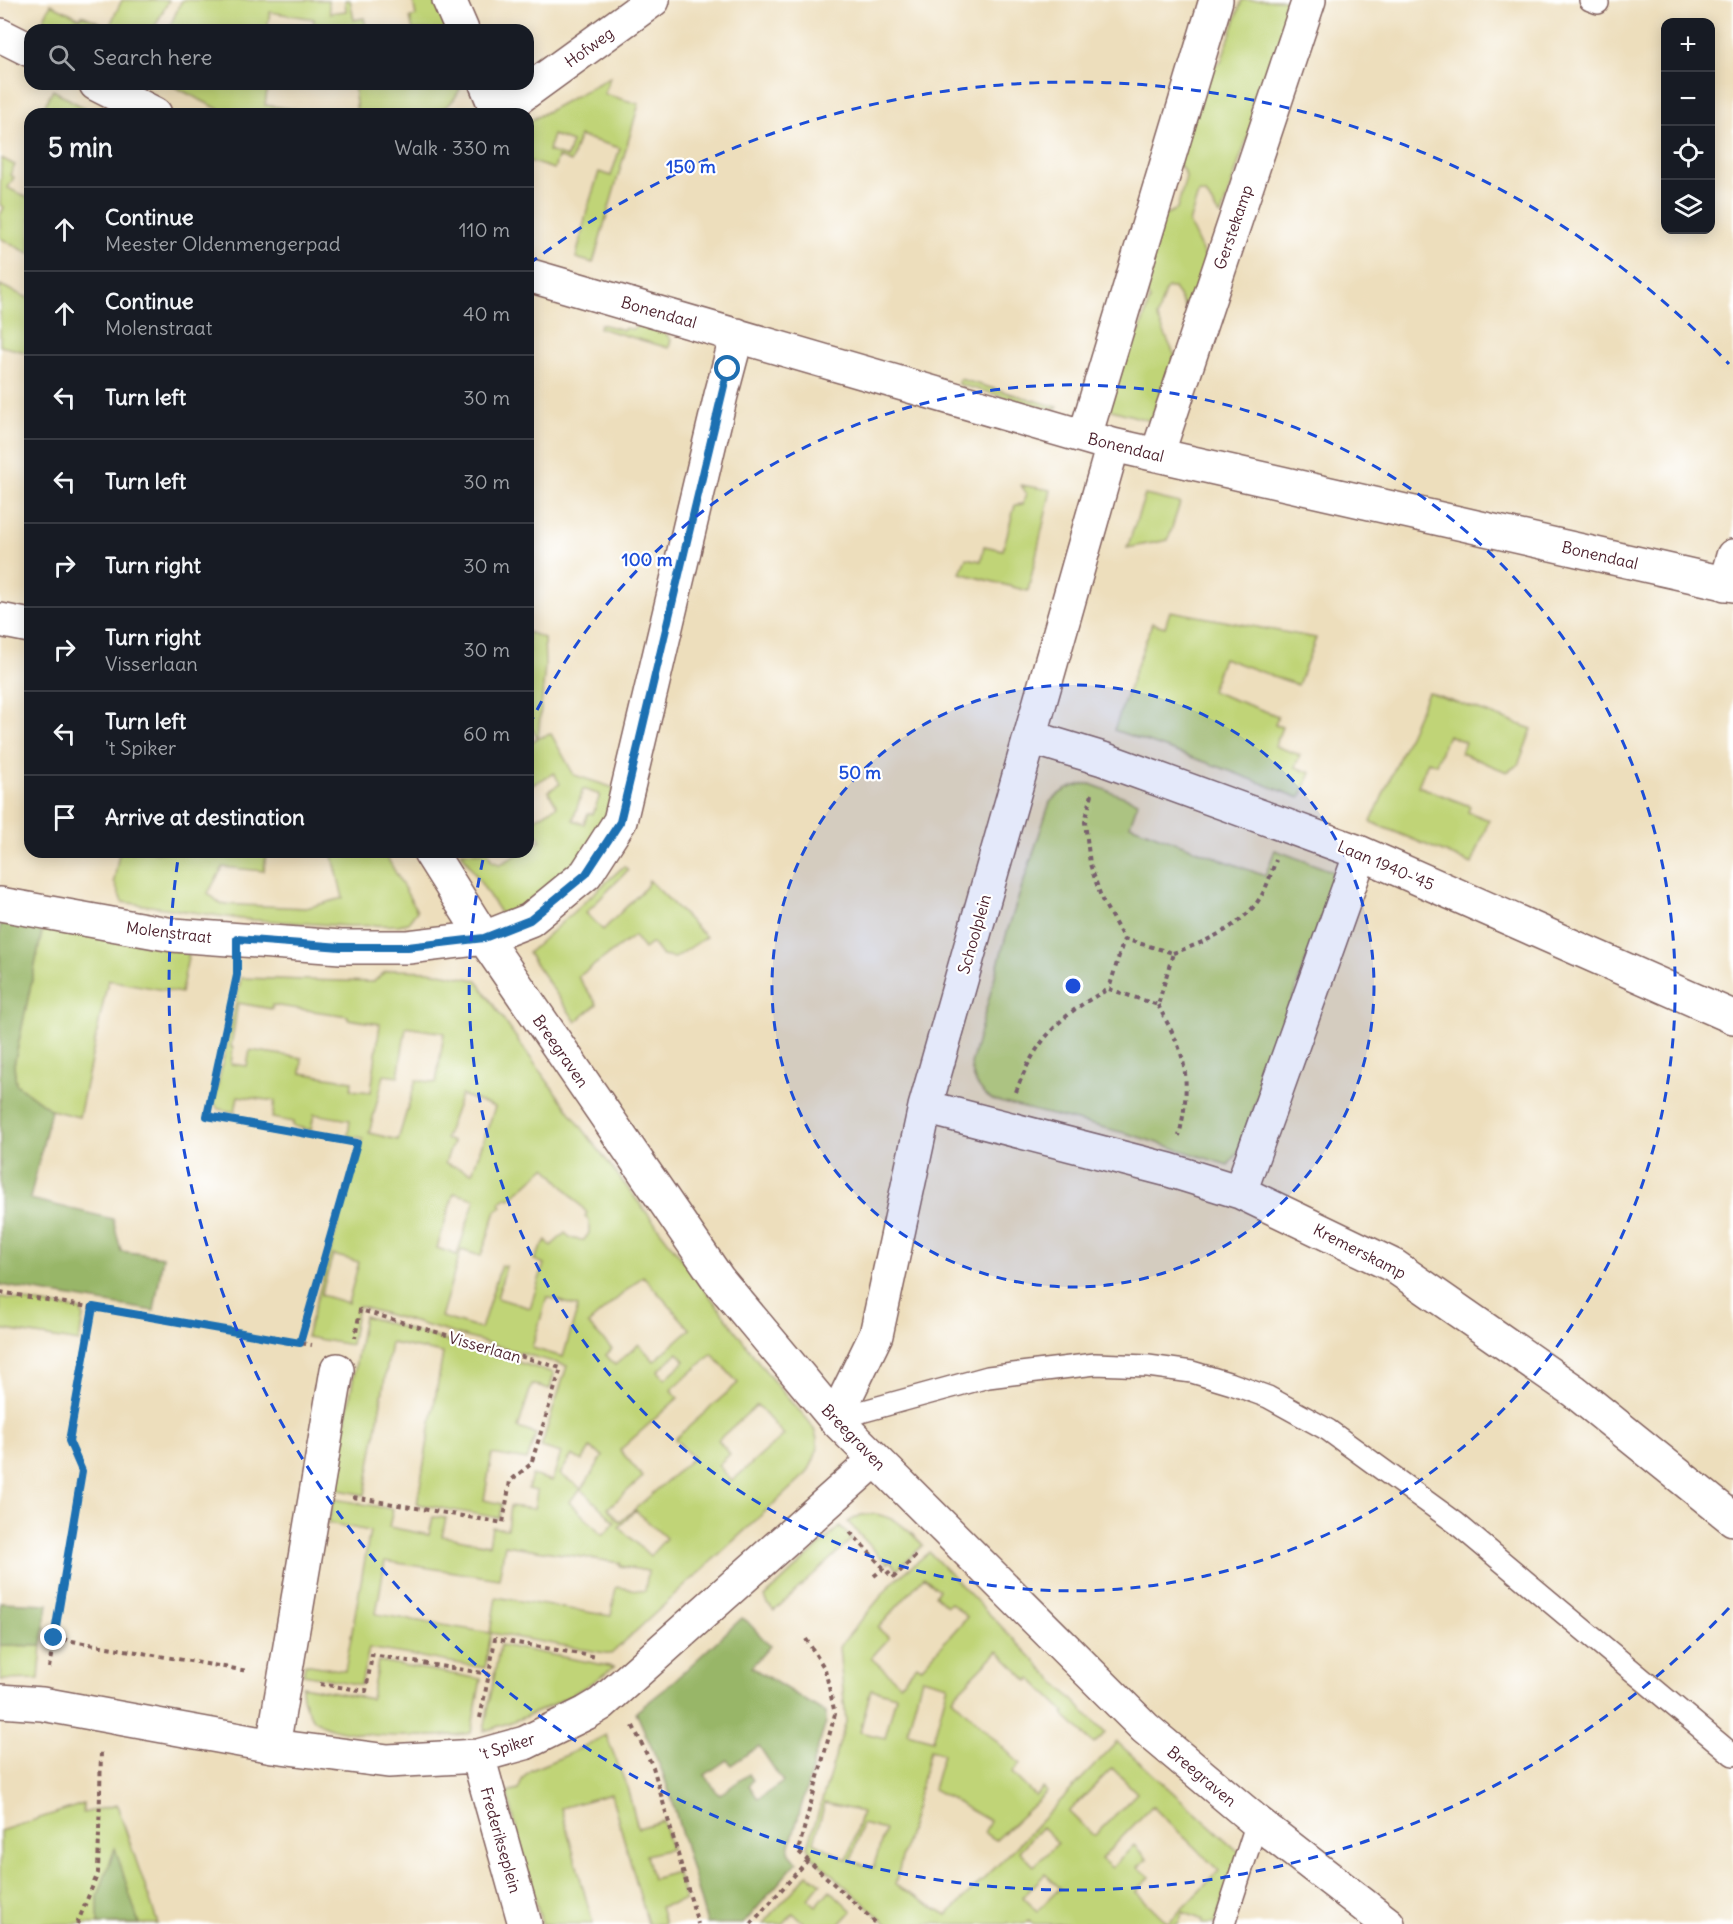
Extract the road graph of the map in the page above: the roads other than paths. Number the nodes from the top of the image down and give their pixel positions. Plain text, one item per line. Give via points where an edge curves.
1 (449, 0) edge
2 (653, 0) edge
3 (1216, 0) edge
4 (1309, 0) edge
5 (459, 24) edge
6 (0, 35) edge
7 (24, 47) edge
8 (534, 77) edge
9 (108, 90) edge
10 (515, 90) edge
11 (493, 104) edge
12 (143, 108) edge
13 (534, 277) edge
14 (737, 334) junction
15 (1099, 441) junction
16 (1156, 455) junction
17 (1730, 575) edge
18 (0, 620) edge
19 (24, 625) edge
20 (1030, 736) junction
21 (1361, 854) junction
22 (434, 858) edge
23 (0, 904) edge
24 (484, 938) junction
25 (1733, 1017) edge
26 (925, 1107) junction
27 (1240, 1192) junction
28 (329, 1358) road end
29 (835, 1419) junction
30 (875, 1460) junction
31 (1733, 1519) edge
32 (0, 1701) edge
33 (273, 1746) junction
34 (1733, 1755) edge
35 (478, 1756) junction
36 (1257, 1822) junction
37 (525, 1924) edge
38 (1224, 1924) edge
39 (1389, 1924) edge

1 - 5 street
2 - 8 street, Hofweg
3 - 15 street
4 - 16 street, Gerstekamp
6 - 7 street
9 - 12 street
10 - 11 street, Hofweg
13 - 14 street, Bonendaal
14 - 15 street, Bonendaal
14 - 24 street, Molenstraat via 620,822 586,874 530,920
15 - 16 street, Bonendaal
15 - 20 street, Schoolplein
16 - 17 street, Bonendaal
18 - 19 street
20 - 21 street, Laan 1940-'45
20 - 26 street, Schoolplein
21 - 25 street, Laan 1940-'45
21 - 27 street
22 - 24 street, Breegraven
23 - 24 street, Molenstraat via 173,935 341,947 408,947
24 - 29 street, Breegraven via 718,1278
26 - 27 street, Kremerskamp
26 - 29 street, Schoolplein via 876,1335
27 - 31 street, Kremerskamp via 1394,1266 1574,1391
28 - 33 street via 316,1491
29 - 30 street, Breegraven
29 - 34 lane via 988,1377 1095,1365 1192,1372 1268,1397 1328,1430 1456,1523
30 - 35 street, 't Spiker via 615,1692 586,1713 547,1733
30 - 36 street, Breegraven via 1145,1728
32 - 33 street, 't Spiker via 42,1704
33 - 35 street, 't Spiker via 388,1761
35 - 37 street, Frederikseplein
36 - 38 lane
36 - 39 street, Breegraven

